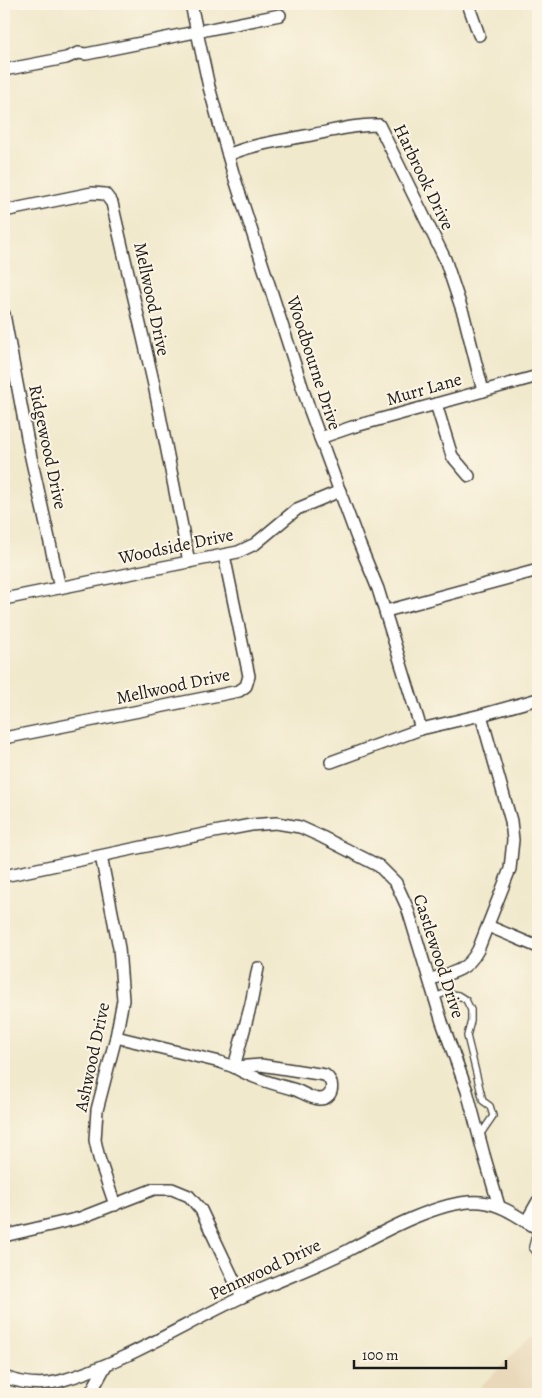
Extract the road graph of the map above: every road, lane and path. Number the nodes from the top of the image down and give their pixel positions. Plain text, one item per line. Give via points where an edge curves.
1 (191, 4) edge
2 (468, 4) edge
3 (280, 15) dead end
4 (197, 31) junction
5 (479, 35) dead end
6 (9, 69) dead end
7 (228, 155) junction
8 (4, 211) edge
9 (4, 314) edge
10 (538, 376) edge
11 (483, 391) junction
12 (436, 404) junction
13 (320, 438) junction
14 (469, 476) dead end
15 (340, 491) junction
16 (224, 554) junction
17 (189, 562) junction
18 (538, 570) edge
19 (60, 588) junction
20 (4, 599) edge
21 (386, 611) junction
22 (538, 699) edge
23 (481, 715) junction
24 (421, 729) junction
25 (4, 738) edge
26 (331, 762) dead end
27 (101, 856) junction
28 (4, 876) edge
29 (488, 926) junction
30 (538, 947) edge
31 (258, 968) dead end
32 (430, 979) junction
33 (435, 997) junction
34 (116, 1037) junction
35 (234, 1067) junction
36 (479, 1137) junction
37 (538, 1201) edge
38 (115, 1205) junction
39 (499, 1206) junction
40 (526, 1222) junction
41 (538, 1229) edge
42 (4, 1236) edge
43 (538, 1255) edge
44 (242, 1297) junction
45 (106, 1365) junction
46 (4, 1377) edge
47 (90, 1394) edge
48 (100, 1394) edge

1 - 4 street, Woodbourne Drive
2 - 5 street
3 - 4 street
4 - 6 street via 86,54 78,52 66,58
4 - 7 street, Woodbourne Drive via 210,94
7 - 11 street, Harbrook Drive via 251,147 342,129 380,125 445,259
7 - 13 street, Woodbourne Drive
8 - 17 street, Mellwood Drive via 92,193 105,194 112,203
9 - 19 street, Ridgewood Drive
10 - 11 street, Murr Lane
11 - 12 street, Murr Lane
12 - 13 street, Murr Lane
12 - 14 street via 452,456
13 - 15 street, Woodbourne Drive
15 - 16 street, Woodside Drive via 297,509 250,548
15 - 21 street, Woodbourne Drive
16 - 17 street, Woodside Drive
16 - 25 street, Mellwood Drive via 250,676 246,686 239,691
17 - 19 street, Woodside Drive
18 - 21 street
19 - 20 street, Woodside Drive
21 - 24 street, Woodbourne Drive
22 - 23 street
23 - 24 street
23 - 29 street via 514,840 510,869
24 - 26 street
27 - 28 street, Castlewood Drive
27 - 32 street, Castlewood Drive via 250,825 276,823 300,827 368,859 388,874 408,907
27 - 34 street, Ashwood Drive via 122,969 123,1000
29 - 30 street
29 - 32 street via 472,961 453,973
31 - 35 street
32 - 33 street, Castlewood Drive
33 - 36 street, Castlewood Drive via 468,1091
33 - 36 lane via 445,993 458,995 466,1000 471,1010 467,1036 483,1101 490,1106 492,1116
34 - 35 street
34 - 38 street, Ashwood Drive via 97,1110 95,1140
35 - 35 street via 270,1065 324,1075 329,1078 332,1089 329,1095 317,1099 248,1076
36 - 39 street, Castlewood Drive
37 - 40 street
38 - 42 street via 80,1218
38 - 44 street via 154,1189 181,1191 189,1196 206,1219
39 - 40 street, Pennwood Drive
39 - 44 street, Pennwood Drive via 471,1202 436,1208
40 - 41 street, Pennwood Drive
41 - 43 lane via 532,1247
44 - 45 street, Pennwood Drive
45 - 46 street, Pennwood Drive via 42,1383
45 - 47 street
45 - 48 street

